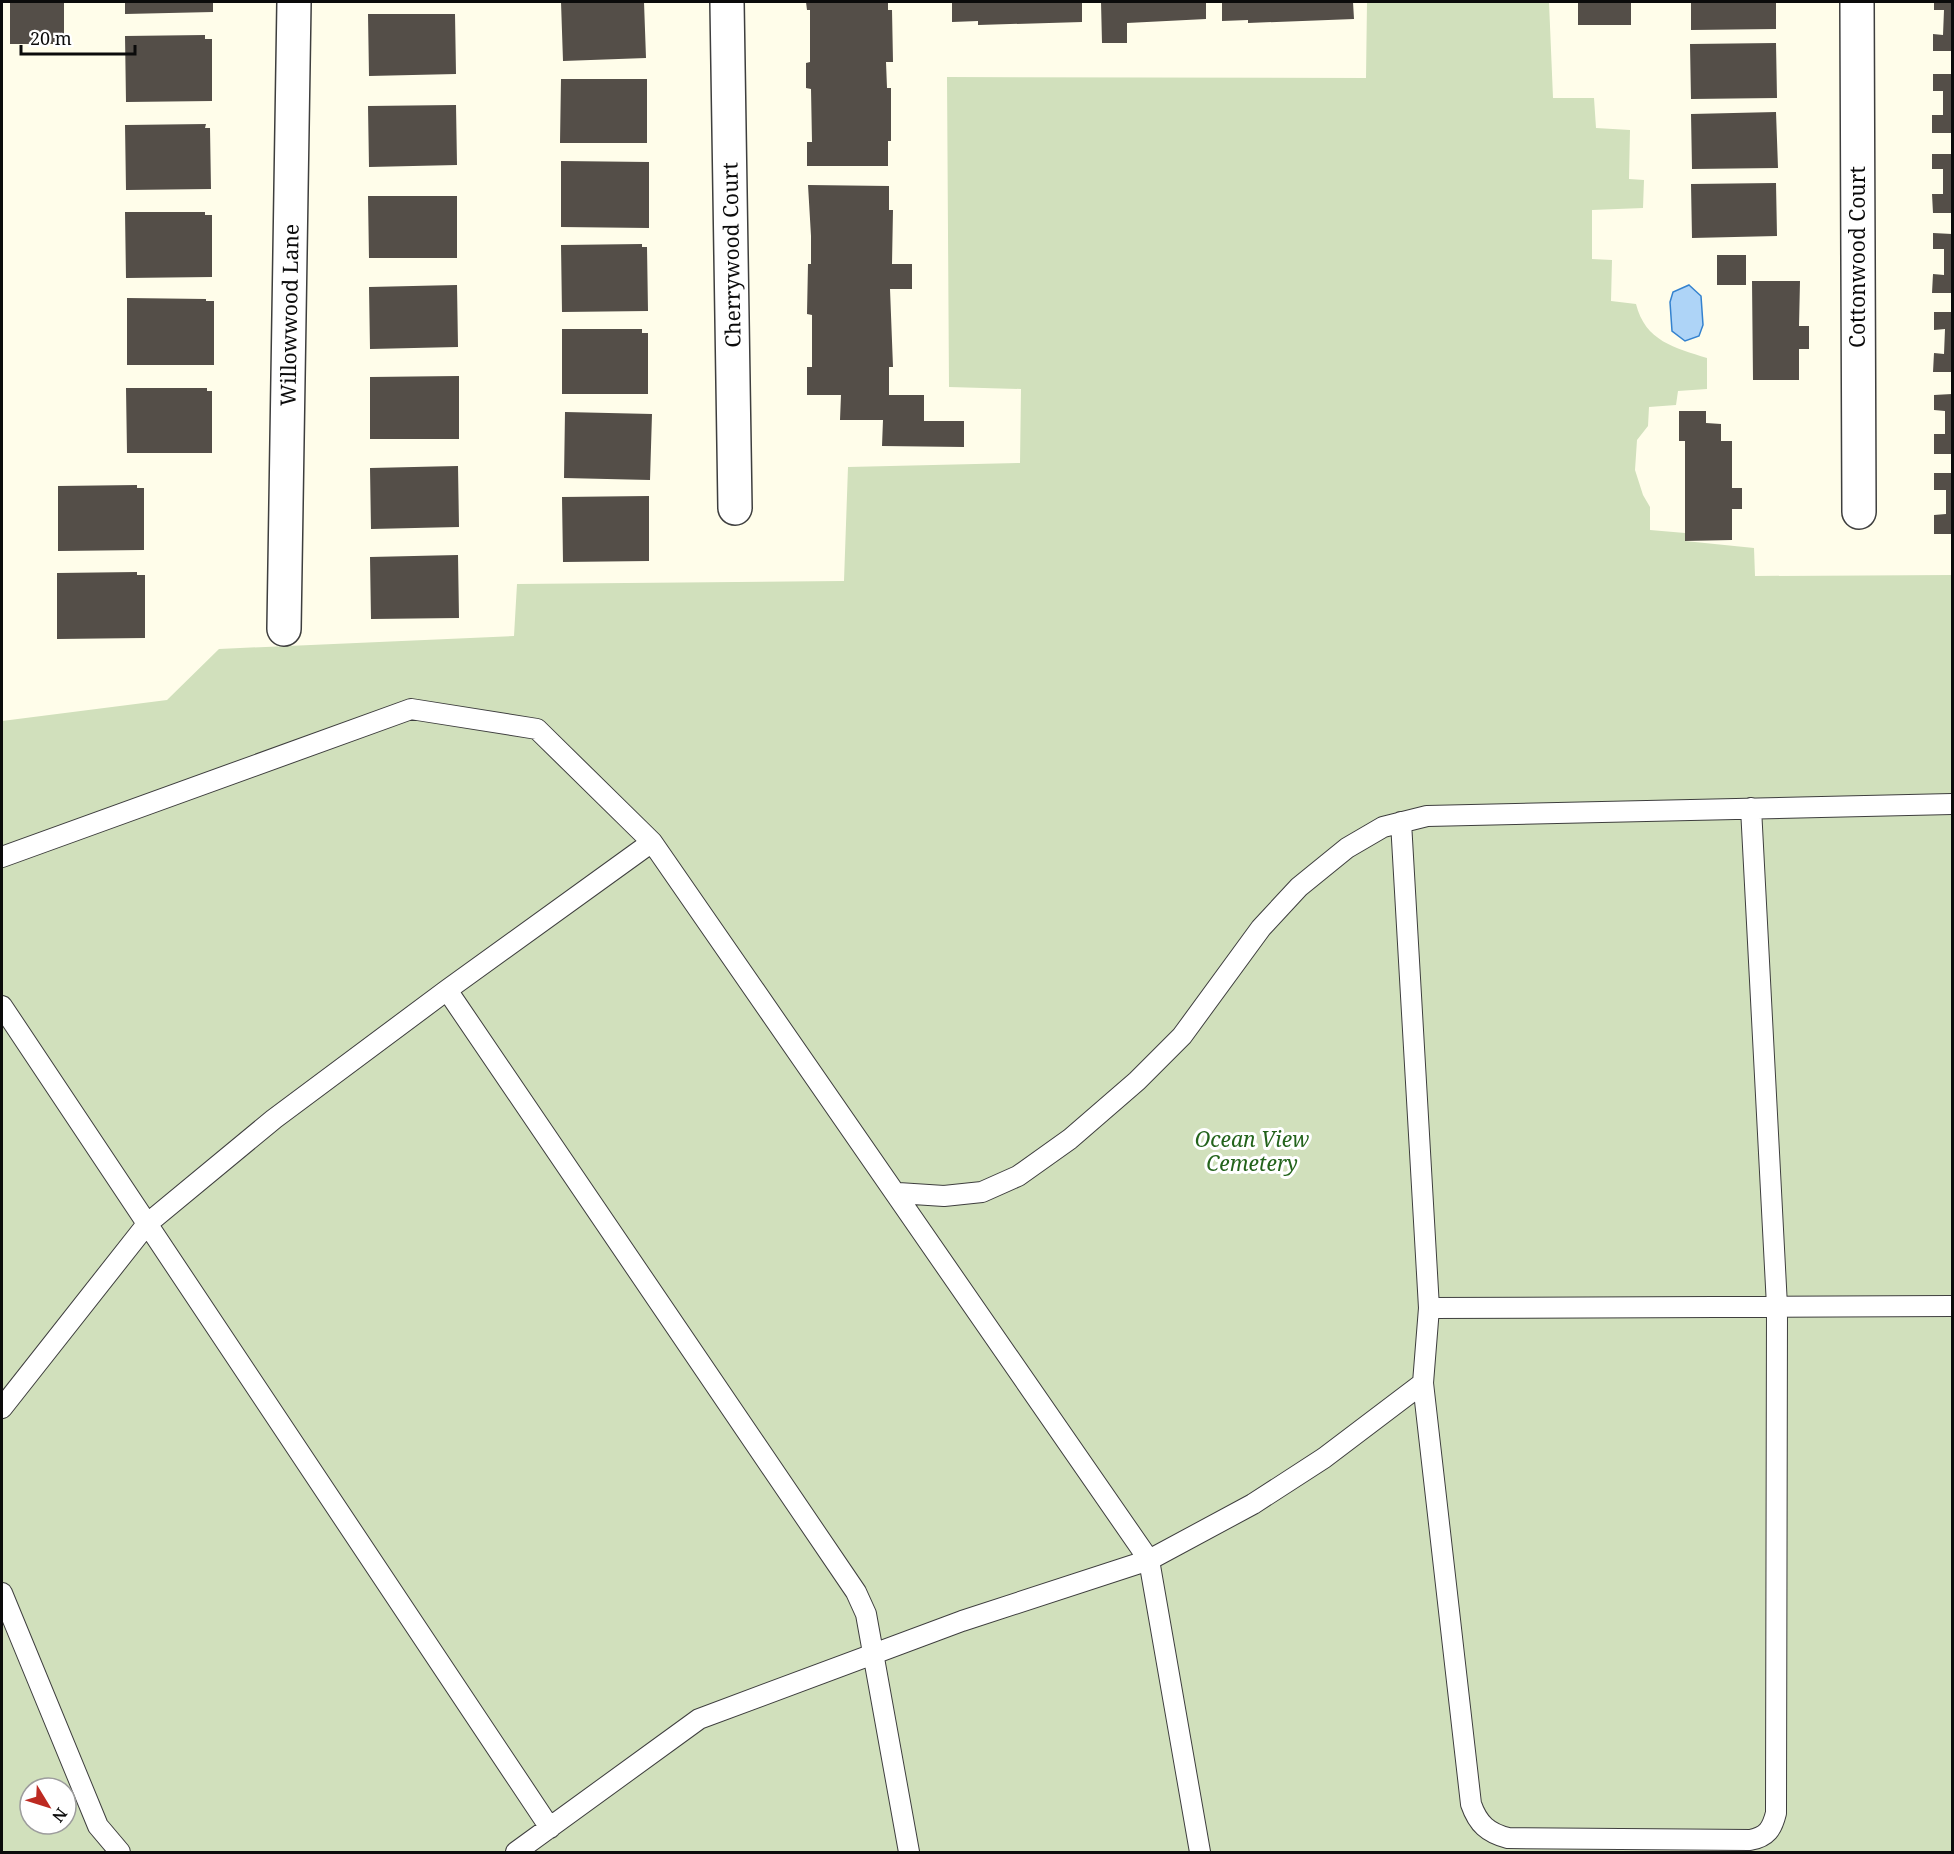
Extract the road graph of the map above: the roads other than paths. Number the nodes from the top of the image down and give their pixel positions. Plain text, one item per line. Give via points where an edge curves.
1 (294, 2) edge
2 (727, 2) edge
3 (1857, 2) edge
4 (735, 508) dead end
5 (1858, 512) dead end
6 (284, 629) dead end
7 (1953, 804) edge
8 (1751, 808) junction
9 (1401, 822) junction
10 (652, 842) junction
11 (2, 857) edge
12 (447, 990) junction
13 (2, 1006) edge
14 (898, 1193) junction
15 (147, 1224) junction
16 (1777, 1306) junction
17 (1953, 1306) edge
18 (1429, 1308) junction
19 (1423, 1383) junction
20 (2, 1408) edge
21 (1149, 1560) junction
22 (2, 1593) edge
23 (873, 1654) junction
24 (550, 1828) junction
25 (120, 1852) edge
26 (516, 1852) edge
27 (909, 1852) edge
28 (1200, 1852) edge

1 - 6 street, Willowwood Lane
2 - 4 street, Cherrywood Court
3 - 5 street, Cottonwood Court
7 - 8 lane
8 - 9 lane via 1427,816
8 - 16 lane
9 - 14 lane via 1383,827 1347,848 1299,887 1261,928 1182,1036 1070,1139 1018,1176 982,1192 944,1196
9 - 18 lane
10 - 11 lane via 537,729 411,710
10 - 12 lane
10 - 14 lane
12 - 15 lane via 274,1119
12 - 23 lane via 856,1592 866,1614
13 - 15 lane
14 - 21 lane
15 - 20 lane
15 - 24 lane
16 - 17 lane
16 - 18 lane
16 - 19 lane via 1776,1813 1773,1825 1761,1838 1508,1838 1493,1835 1475,1817
18 - 19 lane
19 - 21 lane via 1324,1458 1253,1504
21 - 23 lane
21 - 28 lane
22 - 25 lane via 98,1826
23 - 24 lane via 699,1719
23 - 27 lane
24 - 26 lane

